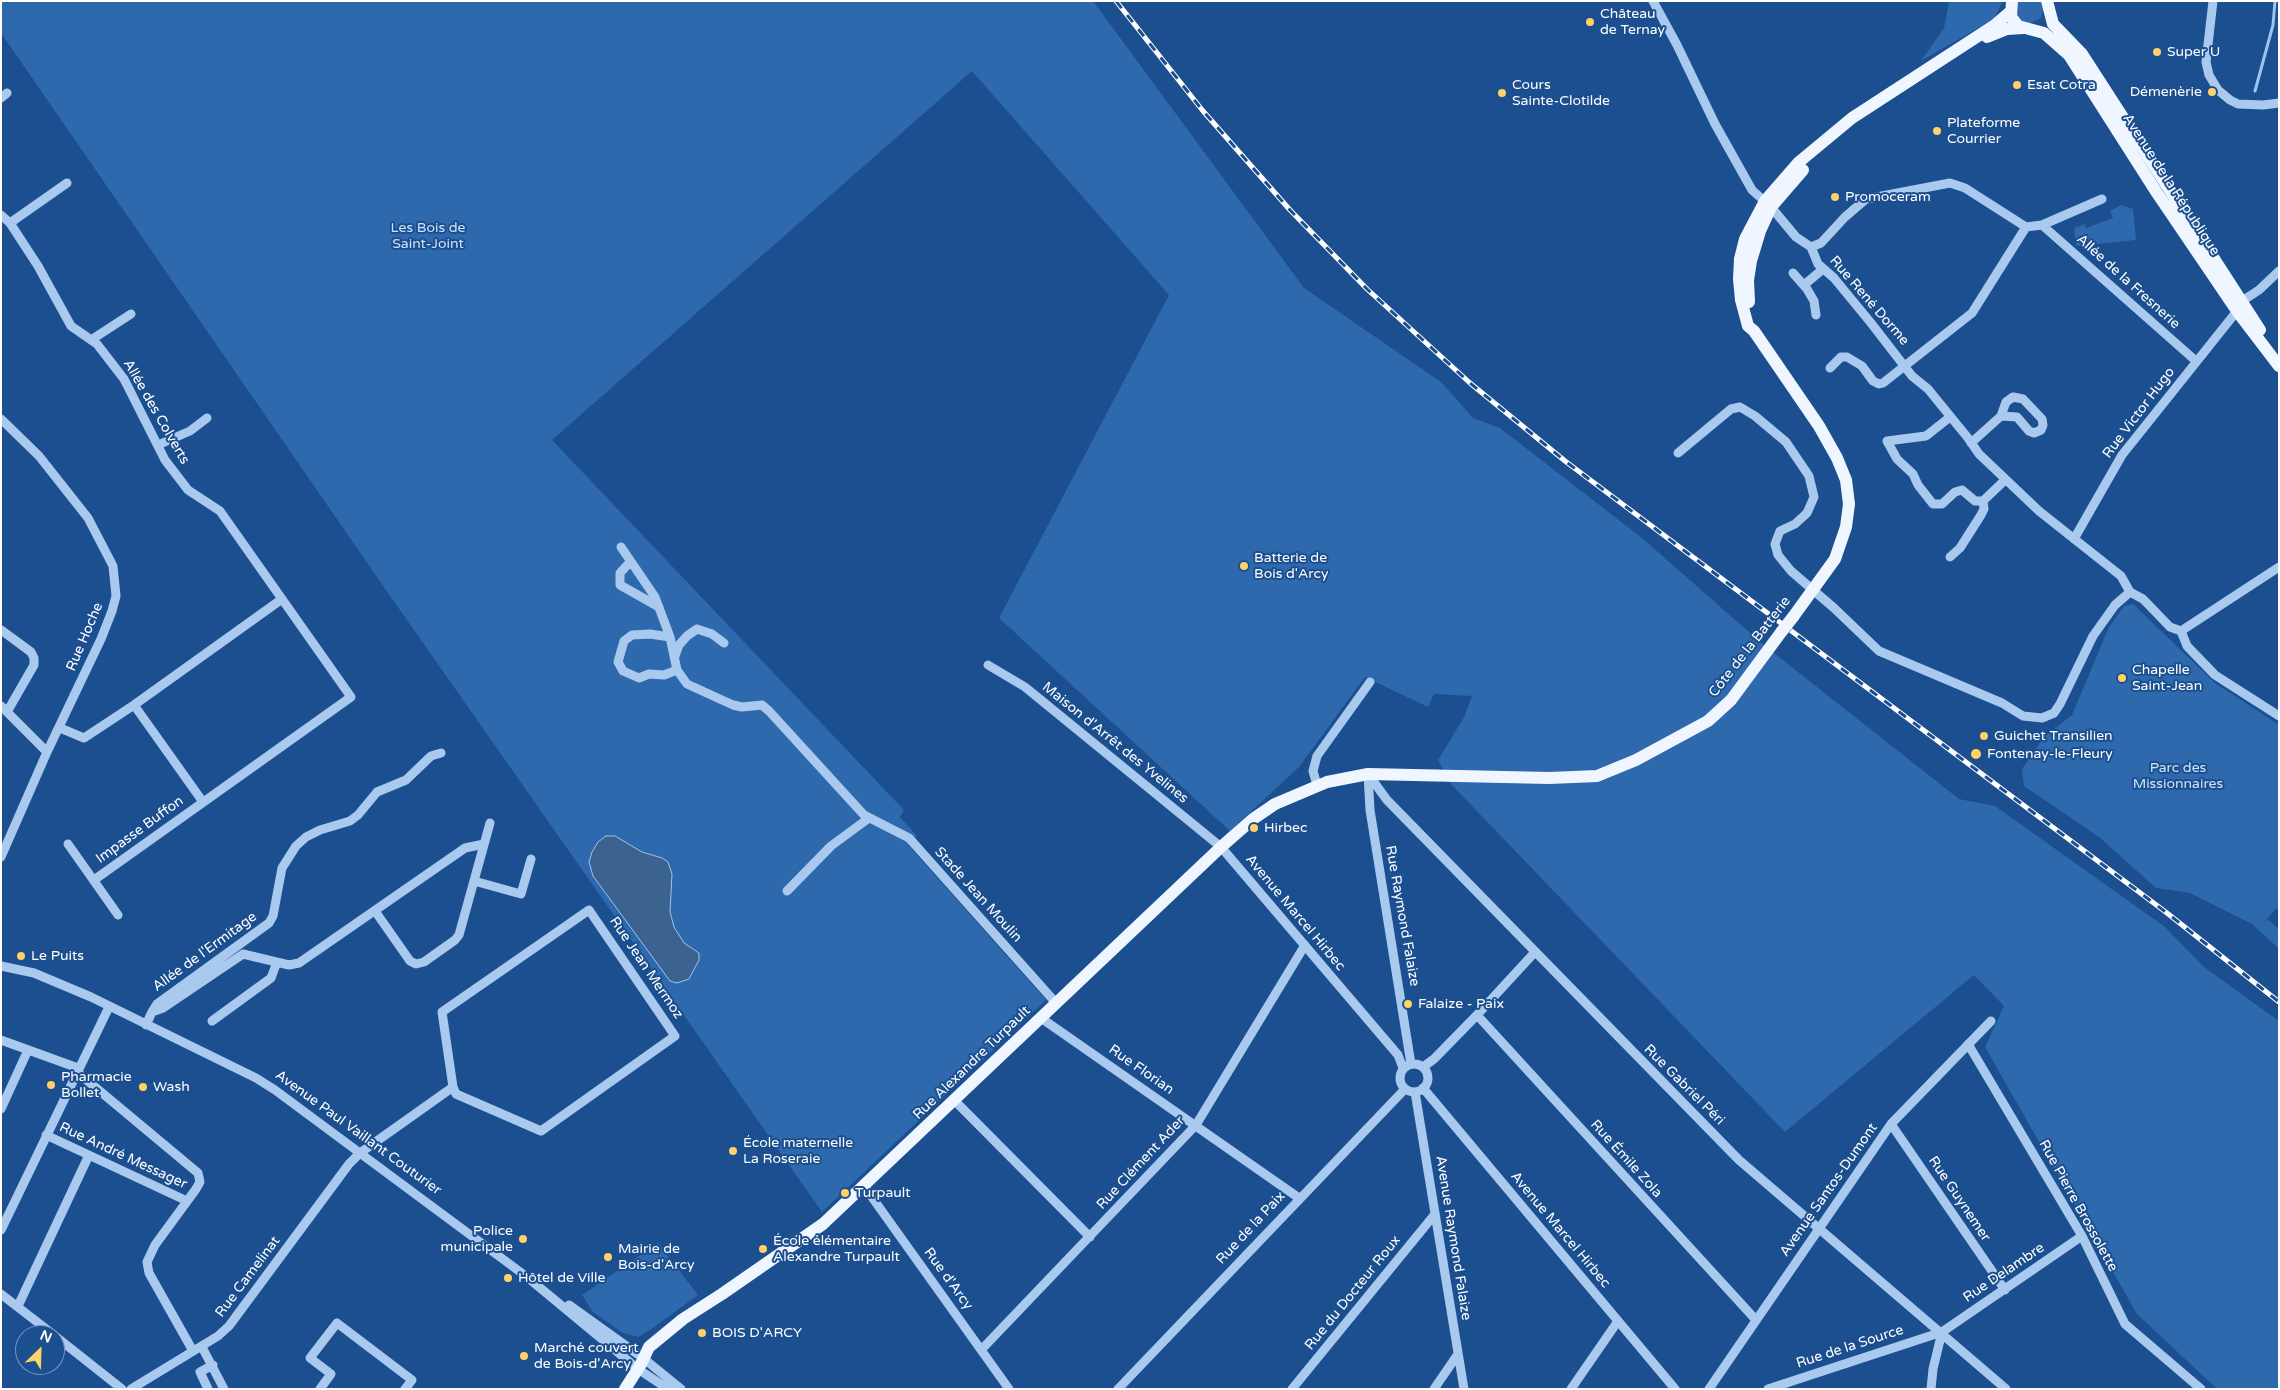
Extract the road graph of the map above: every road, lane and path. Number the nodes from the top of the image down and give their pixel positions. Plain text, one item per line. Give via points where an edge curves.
1 (1653, 1) edge
2 (2213, 1) edge
3 (2049, 5) edge
4 (2011, 7) edge
5 (2027, 29) junction
6 (2279, 103) edge
7 (67, 183) dead end
8 (2102, 199) dead end
9 (1768, 204) junction
10 (1, 215) edge
11 (10, 223) junction
12 (2042, 225) junction
13 (2026, 227) junction
14 (1811, 247) junction
15 (1824, 269) junction
16 (2279, 271) edge
17 (1794, 272) dead end
18 (1804, 285) junction
19 (2240, 306) junction
20 (131, 314) dead end
21 (1816, 315) dead end
22 (91, 340) junction
23 (2279, 359) edge
24 (2196, 361) junction
25 (2279, 366) edge
26 (1906, 367) junction
27 (1830, 368) dead end
28 (2001, 416) junction
29 (1950, 417) junction
30 (207, 418) dead end
31 (1, 419) edge
32 (1971, 443) junction
33 (158, 445) junction
34 (1678, 453) dead end
35 (2006, 480) junction
36 (1983, 501) junction
37 (2074, 539) junction
38 (621, 547) dead end
39 (1950, 557) dead end
40 (630, 562) junction
41 (2279, 567) edge
42 (1813, 590) junction
43 (2130, 592) junction
44 (282, 599) junction
45 (659, 607) junction
46 (1, 630) edge
47 (2180, 631) junction
48 (670, 637) junction
49 (724, 643) dead end
50 (674, 657) junction
51 (988, 665) dead end
52 (677, 670) junction
53 (1370, 682) dead end
54 (134, 705) junction
55 (4, 709) edge
56 (2279, 716) edge
57 (60, 728) junction
58 (48, 752) junction
59 (441, 753) dead end
60 (1368, 774) junction
61 (1398, 774) joint
62 (1317, 785) junction
63 (203, 802) junction
64 (869, 818) junction
65 (490, 823) dead end
66 (68, 844) dead end
67 (484, 844) junction
68 (1221, 847) junction
69 (1, 857) edge
70 (531, 859) dead end
71 (94, 880) junction
72 (474, 881) junction
73 (787, 891) dead end
74 (375, 911) junction
75 (118, 916) dead end
76 (1305, 945) junction
77 (1535, 952) junction
78 (277, 962) junction
79 (1, 966) edge
80 (1056, 1003) junction
81 (109, 1007) junction
82 (152, 1012) junction
83 (1477, 1015) junction
84 (1041, 1018) junction
85 (212, 1021) dead end
86 (1991, 1021) dead end
87 (146, 1025) junction
88 (1, 1040) edge
89 (1968, 1044) junction
90 (28, 1050) junction
91 (1407, 1066) junction
92 (1423, 1067) junction
93 (77, 1070) junction
94 (453, 1087) junction
95 (1405, 1089) junction
96 (1419, 1090) junction
97 (954, 1101) junction
98 (1, 1108) edge
99 (1891, 1124) junction
100 (1196, 1125) junction
101 (46, 1135) junction
102 (360, 1152) junction
103 (89, 1155) junction
104 (864, 1186) junction
105 (1298, 1198) junction
106 (187, 1202) junction
107 (5, 1212) edge
108 (1435, 1214) junction
109 (1819, 1229) junction
110 (1, 1230) edge
111 (2082, 1236) junction
112 (1090, 1237) junction
113 (2005, 1290) junction
114 (1, 1294) edge
115 (18, 1306) junction
116 (1756, 1320) junction
117 (1618, 1321) junction
118 (42, 1325) edge
119 (1942, 1332) junction
120 (65, 1343) edge
121 (202, 1347) junction
122 (982, 1349) junction
123 (192, 1351) junction
124 (1458, 1354) junction
125 (641, 1364) junction
126 (213, 1365) junction
127 (122, 1389) edge
128 (131, 1389) edge
129 (208, 1389) edge
130 (224, 1389) edge
131 (320, 1389) edge
132 (405, 1389) edge
133 (625, 1389) edge
134 (668, 1389) edge
135 (681, 1389) edge
136 (1009, 1389) edge
137 (1118, 1389) edge
138 (1292, 1389) edge
139 (1434, 1389) edge
140 (1464, 1389) edge
141 (1572, 1389) edge
142 (1675, 1389) edge
143 (1709, 1389) edge
144 (1768, 1389) edge
145 (1931, 1389) edge
146 (2006, 1389) edge
147 (2201, 1389) edge

1 - 9 street, Rue René Dorme via 1752,190
2 - 6 street via 2206,62 2218,90 2238,104
3 - 5 main road, Avenue de la République via 2043,25
3 - 19 main road, Avenue de la République via 2053,24 2082,54
4 - 5 main road, Avenue de la République via 2014,22
4 - 9 main road via 1995,25 1852,118 1799,162
5 - 9 main road via 2007,29 1985,38 1896,97 1804,168
5 - 19 main road, Avenue de la République via 2044,33 2069,55 2157,193
7 - 11 street
8 - 12 street
9 - 14 street, Rue René Dorme via 1796,236
9 - 42 main road, Côte de la Batterie via 1745,239 1740,269 1741,300 1748,326 1819,426 1846,480 1849,504 1846,527 1835,559
10 - 11 street, Allée des Colverts
11 - 22 street, Allée des Colverts via 71,326
12 - 13 street
12 - 24 street, Allée de la Fresnerie
13 - 14 street via 1965,188 1950,183 1866,199 1821,243
13 - 26 street via 1972,313
14 - 15 street, Rue René Dorme via 1813,256
15 - 18 street
15 - 26 street, Rue René Dorme
16 - 19 street, Rue Victor Hugo
17 - 18 street
18 - 21 street via 1814,301
19 - 23 main road, Avenue de la République
19 - 24 street, Rue Victor Hugo
19 - 25 main road, Avenue de la République
20 - 22 street
22 - 33 street, Allée des Colverts via 124,379
24 - 37 street, Rue Victor Hugo via 2122,455
26 - 27 street via 1879,384 1862,366 1847,357 1841,356
26 - 29 street, Rue René Dorme
28 - 28 street via 2009,399 2018,397 2042,419 2044,426 2034,433 2017,417
28 - 32 street
29 - 32 street, Rue René Dorme
29 - 36 street via 1926,436 1888,441 1889,447 1933,504 1942,504 1962,490 1975,500
30 - 33 street via 190,431
31 - 57 street, Rue Hoche via 39,456 88,518 113,566 116,581 112,611
32 - 35 street, Rue René Dorme
33 - 44 street, Allée des Colverts via 188,490 220,511
34 - 42 street via 1731,409 1740,407 1786,442 1810,476 1814,497 1807,513 1780,531 1775,544 1778,555 1791,571
35 - 36 street
35 - 37 street, Rue René Dorme
36 - 39 street via 1981,515 1960,548
37 - 43 street, Rue René Dorme via 2121,576
38 - 40 street
40 - 45 street via 644,578
40 - 45 street via 620,574 620,585
41 - 47 street
42 - 43 street via 1879,651 2002,703 2023,716 2042,718 2054,713 2093,636 2115,605
42 - 61 main road, Côte de la Batterie, bridge via 1731,700 1708,721 1636,760 1597,776
43 - 47 street, Rue René Dorme via 2143,599 2170,627
44 - 54 street
44 - 63 street, Impasse Buffon via 350,697
45 - 48 street
46 - 55 street via 34,658 34,665
47 - 56 street via 2187,646 2215,675
48 - 50 street
48 - 52 street via 632,635 624,641 618,662 623,671 639,678
49 - 50 street via 697,629 679,645
50 - 52 street
51 - 68 street, Maison d'Arrêt des Yvelines via 1025,687
52 - 64 street, Stade Jean Moulin via 687,684 733,705 762,705
53 - 62 street via 1317,756 1313,771
54 - 57 street via 84,738
54 - 63 street
55 - 58 street
57 - 58 street, Rue Hoche
58 - 69 street, Rue Hoche
59 - 82 street, Allée de l'Ermitage via 431,756 406,780 376,792 350,821 306,837 288,857 269,922 157,1004
60 - 61 main road, Rue Alexandre Turpault
60 - 62 main road, Rue Alexandre Turpault
60 - 77 street, Rue Gabriel Péri via 1387,800
60 - 91 street, Rue Raymond Falaize via 1370,810
62 - 68 main road, Rue Alexandre Turpault via 1275,804
63 - 71 street, Impasse Buffon
64 - 73 street via 831,846
64 - 80 street, Stade Jean Moulin via 909,838
65 - 67 street
66 - 71 street
67 - 72 street
67 - 74 street via 465,848
68 - 76 street, Avenue Marcel Hirbec
68 - 80 main road, Rue Alexandre Turpault
70 - 72 street via 521,894
71 - 75 street
72 - 74 street via 459,935 424,962 416,964 410,961
74 - 78 street via 299,963
76 - 91 street, Avenue Marcel Hirbec
76 - 100 street, Rue Clément Ader
77 - 83 street
77 - 109 street, Rue Gabriel Péri via 1739,1160
78 - 82 street via 243,954 163,1008
78 - 85 street via 272,978
79 - 81 street, Avenue Paul Vaillant Couturier via 34,973
80 - 84 main road, Rue Alexandre Turpault
81 - 87 street, Avenue Paul Vaillant Couturier
81 - 93 street
82 - 87 street
83 - 92 street
83 - 116 street, Rue Émile Zola
84 - 97 main road, Rue Alexandre Turpault
84 - 100 street, Rue Florian
86 - 89 street, Avenue Santos-Dumont
87 - 102 street, Avenue Paul Vaillant Couturier via 256,1078
88 - 90 street
89 - 99 street, Avenue Santos-Dumont
89 - 111 street, Rue Pierre Brossolette
90 - 93 street
90 - 98 street
91 - 92 street
91 - 95 street via 1400,1077
92 - 96 street via 1428,1078
93 - 101 street
93 - 106 street via 198,1173 200,1182
94 - 94 street, Rue Jean Mermoz via 456,1094 541,1131 675,1036 589,910 442,1012
94 - 102 street
95 - 96 street
95 - 105 street, Rue de la Paix
96 - 108 street, Avenue Raymond Falaize
96 - 117 street, Avenue Marcel Hirbec
97 - 104 main road, Rue Alexandre Turpault
97 - 112 street
99 - 109 street, Avenue Santos-Dumont
99 - 113 street, Rue Guynemer
100 - 105 street, Rue Florian
100 - 112 street, Rue Clément Ader
101 - 103 street, Rue André Messager
101 - 107 street
102 - 121 street, Rue Camelinat via 229,1326
102 - 125 street, Avenue Paul Vaillant Couturier
103 - 106 street, Rue André Messager
103 - 115 street
104 - 122 street, Rue d'Arcy
104 - 125 main road, Rue Alexandre Turpault via 823,1224 683,1319 648,1347
105 - 137 street, Rue de la Paix
106 - 123 street via 154,1244 147,1262 149,1273
107 - 110 street
108 - 124 street, Avenue Raymond Falaize
108 - 138 street, Rue du Docteur Roux
109 - 116 street, Avenue Santos-Dumont
109 - 119 street, Rue Gabriel Péri
111 - 113 street, Rue Delambre
111 - 147 street, Rue Pierre Brossolette via 2125,1324
112 - 122 street, Rue Clément Ader
113 - 119 street, Rue Delambre
114 - 115 street
115 - 118 street
116 - 143 street, Avenue Santos-Dumont
117 - 141 street
117 - 142 street, Avenue Marcel Hirbec
119 - 144 street, Rue de la Source
119 - 145 street
119 - 146 street, Rue Gabriel Péri
120 - 127 street
121 - 123 street, Rue Camelinat
121 - 126 street
122 - 136 street, Rue d'Arcy
123 - 128 street, Rue Camelinat
124 - 139 street
124 - 140 street, Avenue Raymond Falaize
125 - 133 main road, Rue Alexandre Turpault
125 - 134 street
125 - 135 street
126 - 129 street via 200,1372
126 - 130 street
131 - 132 street via 331,1374 310,1358 338,1323 412,1380

